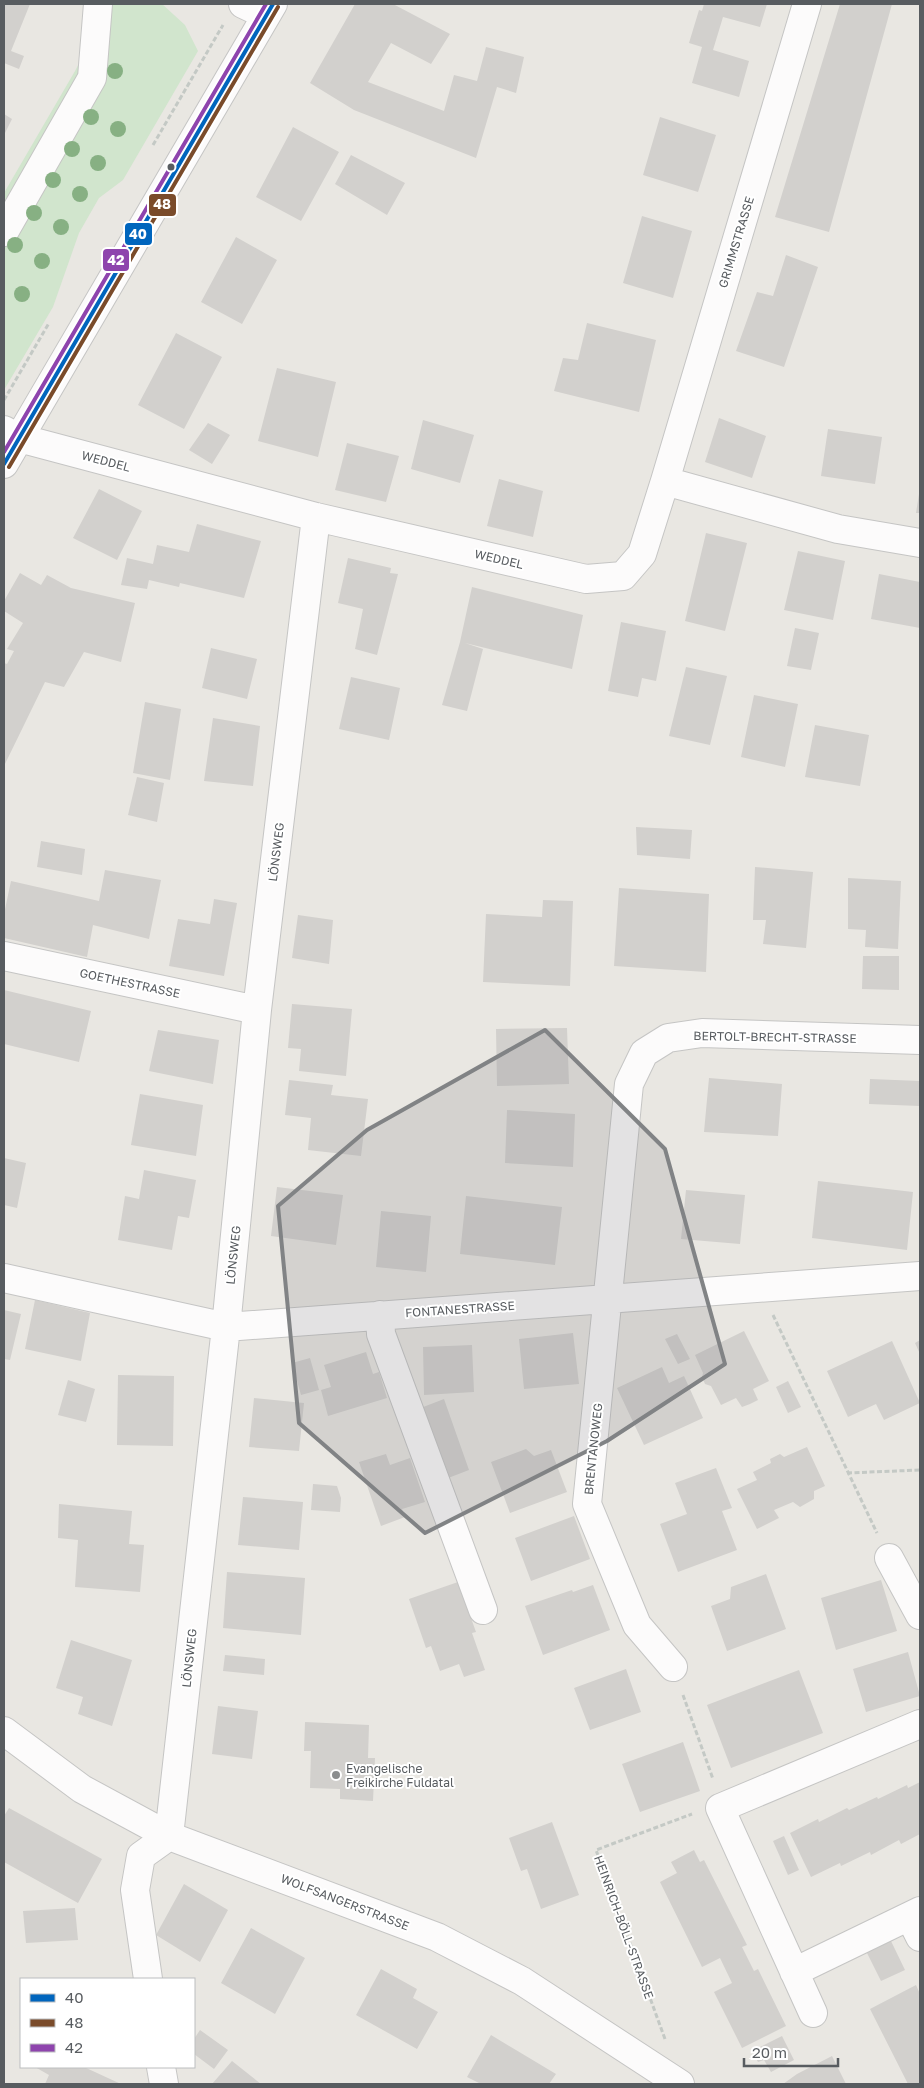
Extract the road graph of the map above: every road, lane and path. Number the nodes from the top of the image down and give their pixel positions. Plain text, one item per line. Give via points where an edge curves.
1 (98, 4) edge
2 (808, 4) edge
3 (252, 11) edge
4 (152, 146) dead end
5 (4, 232) edge
6 (54, 315) dead end
7 (4, 400) edge
8 (11, 434) edge
9 (4, 464) edge
10 (665, 481) junction
11 (316, 517) junction
12 (920, 542) edge
13 (4, 956) edge
14 (257, 1010) junction
15 (920, 1040) edge
16 (920, 1276) edge
17 (4, 1278) edge
18 (760, 1288) junction
19 (609, 1298) junction
20 (380, 1315) junction
21 (226, 1326) junction
22 (920, 1470) edge
23 (846, 1473) junction
24 (889, 1558) joint
25 (483, 1610) dead end
26 (920, 1615) edge
27 (672, 1667) dead end
28 (920, 1724) edge
29 (695, 1727) dead end
30 (4, 1731) edge
31 (712, 1776) dead end
32 (720, 1808) junction
33 (169, 1836) junction
34 (917, 1922) edge
35 (794, 1972) junction
36 (148, 1978) edge
37 (813, 2014) dead end
38 (161, 2068) edge
39 (658, 2070) junction
40 (164, 2084) edge
41 (680, 2084) edge

1 - 5 street via 92,78
2 - 10 street, GRIMMSTRASSE
3 - 4 path
3 - 8 street
6 - 7 path
8 - 9 street
8 - 11 street, WEDDEL
10 - 11 street, WEDDEL via 642,554 623,576 586,579
10 - 12 street via 838,529
11 - 14 street, LÖNSWEG
13 - 14 street, GOETHESTRASSE
14 - 21 street, LÖNSWEG
15 - 19 street, BERTOLT-BRECHT-STRASSE via 702,1033 668,1038 644,1053 629,1084
16 - 18 street, FONTANESTRASSE
17 - 21 street, FONTANESTRASSE
18 - 19 street, FONTANESTRASSE
18 - 23 path
19 - 20 street, FONTANESTRASSE
19 - 27 street, BRENTANOWEG via 587,1504 638,1625
20 - 21 street, FONTANESTRASSE
20 - 25 street via 381,1334
21 - 33 street, LÖNSWEG
22 - 23 path
23 - 24 path
24 - 26 street
28 - 32 street
29 - 31 path
30 - 33 street, WOLFSANGERSTRASSE via 82,1790
32 - 35 street
32 - 39 path, HEINRICH-BÖLL-STRASSE via 700,1811 596,1850 670,2051
33 - 36 street via 141,1856 134,1890
33 - 39 street, WOLFSANGERSTRASSE via 437,1937 522,1981
34 - 35 street
35 - 37 street
38 - 40 street
39 - 41 street, WOLFSANGERSTRASSE

